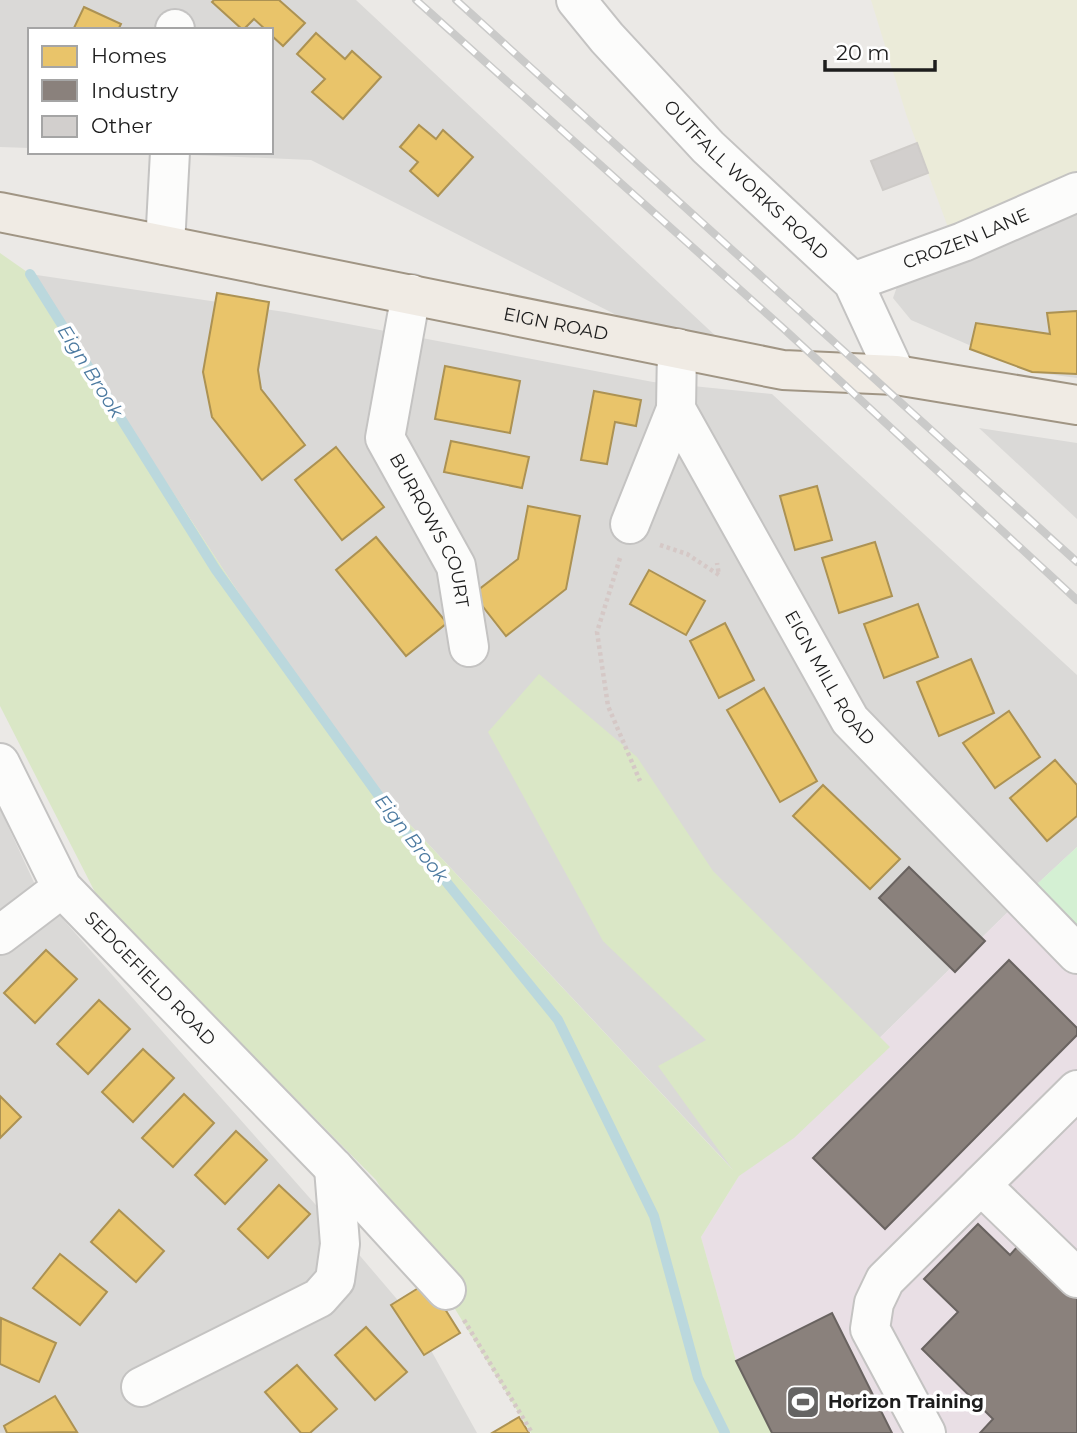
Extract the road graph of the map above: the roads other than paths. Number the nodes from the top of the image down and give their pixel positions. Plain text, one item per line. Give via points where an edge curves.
1 (576, 0) edge
2 (170, 154) edge
3 (1077, 192) edge
4 (0, 212) edge
5 (165, 245) junction
6 (853, 282) junction
7 (411, 294) junction
8 (677, 348) junction
9 (896, 375) junction
10 (1077, 405) edge
11 (676, 409) junction
12 (627, 533) road end
13 (469, 647) dead end
14 (0, 763) edge
15 (62, 888) junction
16 (0, 935) edge
17 (1077, 954) edge
18 (1073, 1103) edge
19 (334, 1168) junction
20 (981, 1185) junction
21 (1077, 1278) edge
22 (446, 1290) road end
23 (141, 1387) dead end
24 (926, 1433) edge

1 - 6 street, OUTFALL WORKS ROAD via 708,147
2 - 5 street
3 - 6 street, CROZEN LANE via 963,242
4 - 5 main road, EIGN ROAD
5 - 7 main road, EIGN ROAD
6 - 9 street, OUTFALL WORKS ROAD
7 - 8 main road, EIGN ROAD
7 - 13 street, BURROWS COURT via 384,438 456,566
8 - 9 main road, EIGN ROAD via 783,370
8 - 11 street, EIGN MILL ROAD
9 - 10 main road, EIGN ROAD
11 - 12 street
11 - 17 street, EIGN MILL ROAD via 850,720
14 - 15 street, SEDGEFIELD ROAD
15 - 16 street
15 - 19 street, SEDGEFIELD ROAD
18 - 20 street
19 - 22 street, SEDGEFIELD ROAD
19 - 23 street via 340,1244 335,1280 319,1298
20 - 21 street
20 - 24 street via 885,1280 874,1303 870,1329

